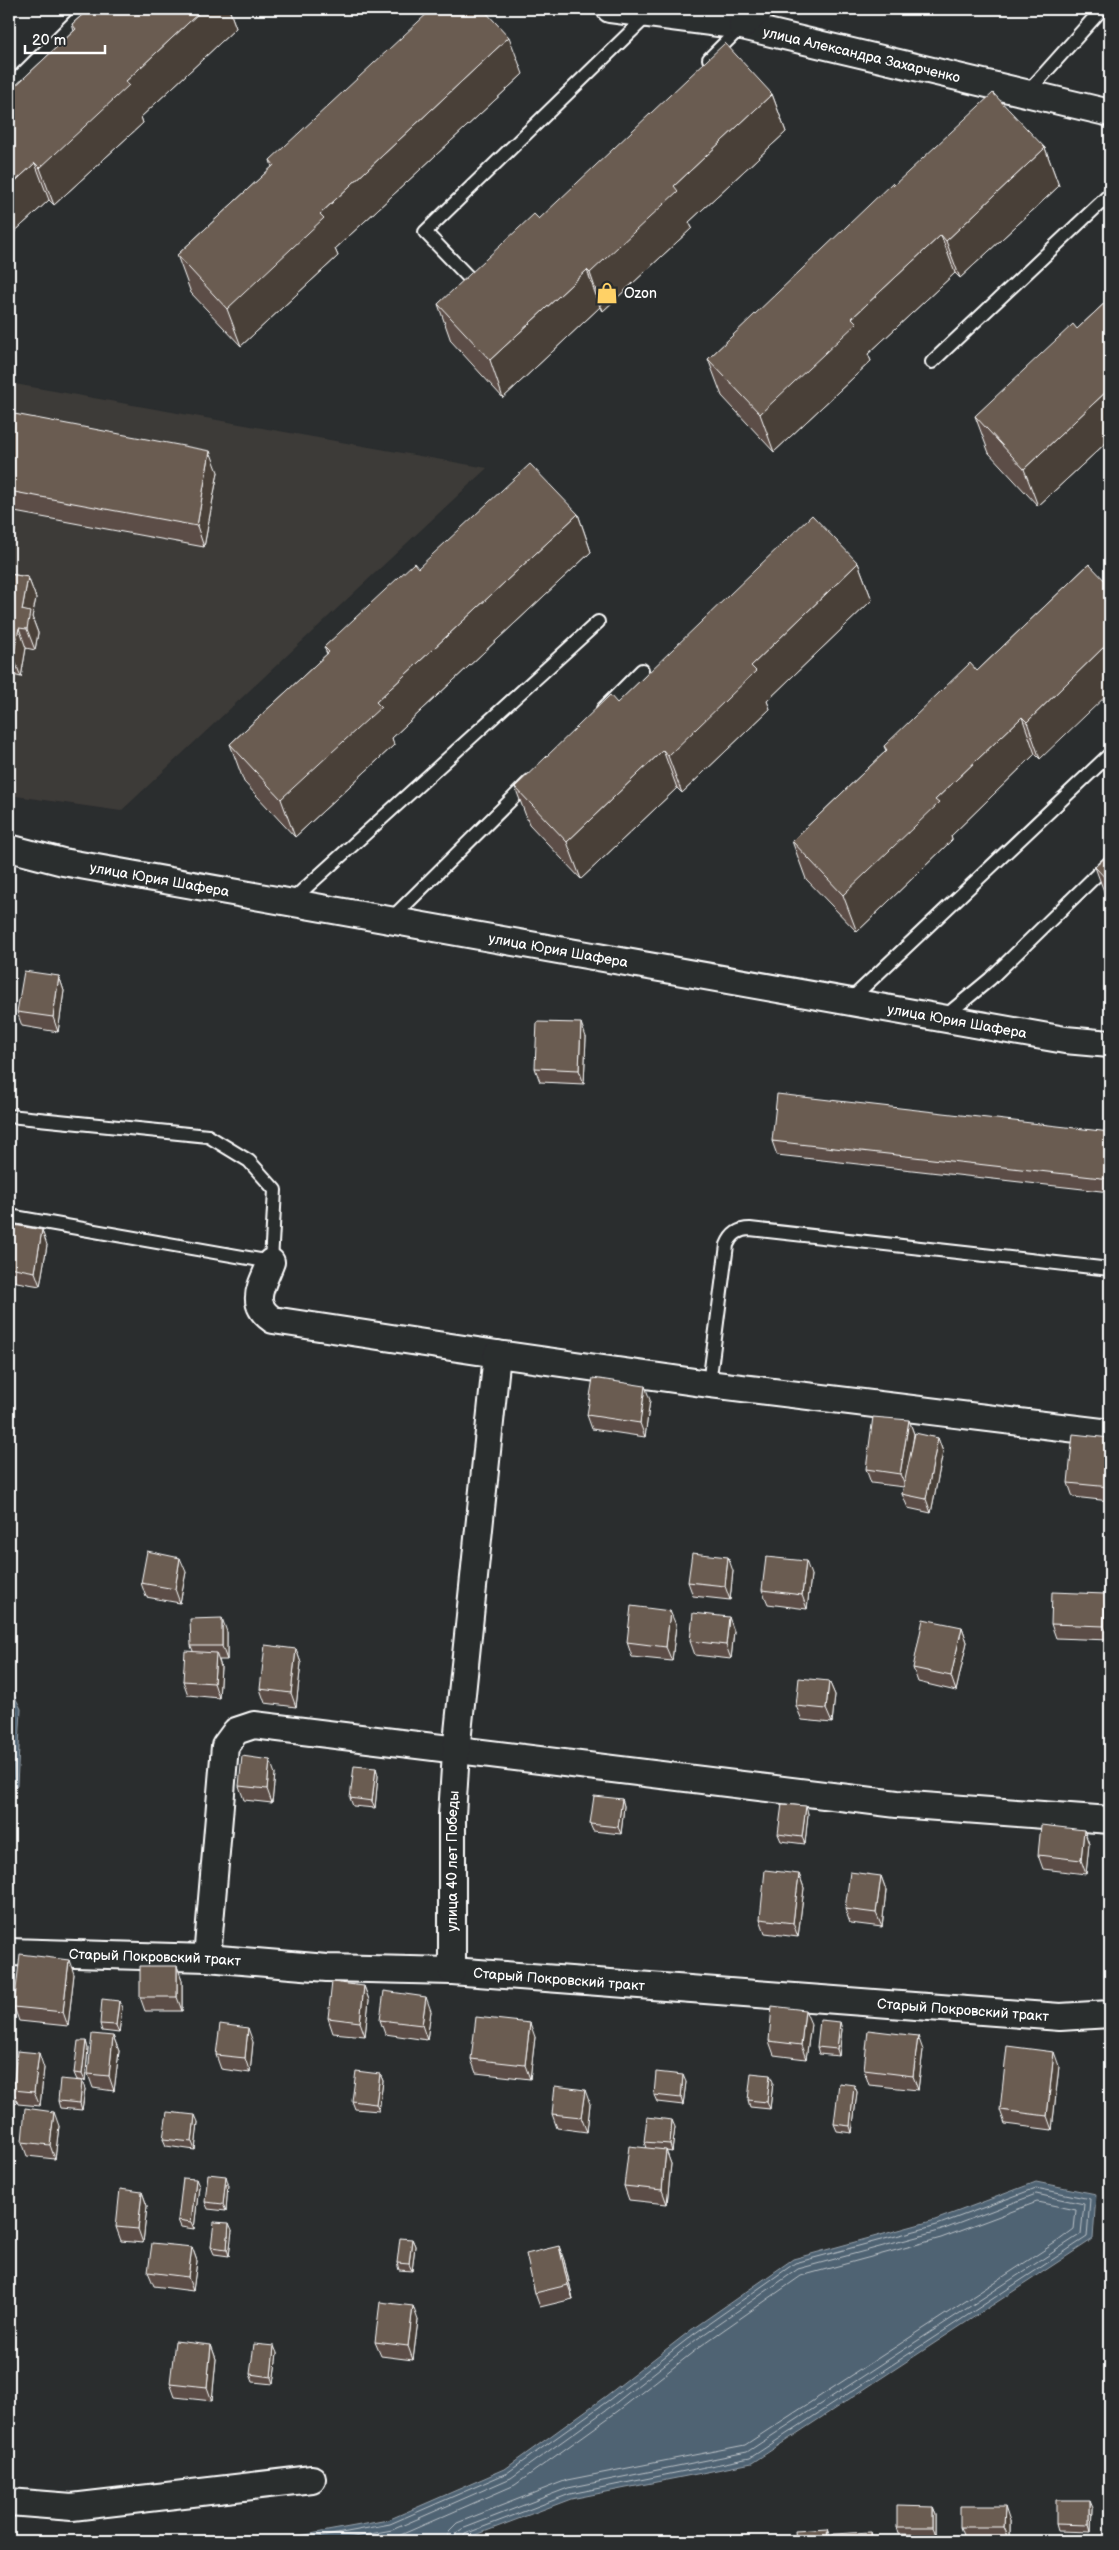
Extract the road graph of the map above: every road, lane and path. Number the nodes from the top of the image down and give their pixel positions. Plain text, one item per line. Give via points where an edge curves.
1 (88, 9) edge
2 (610, 9) edge
3 (1102, 9) edge
4 (648, 15) junction
5 (752, 17) edge
6 (699, 68) edge
7 (9, 87) edge
8 (1026, 94) junction
9 (1110, 113) edge
10 (1110, 194) edge
11 (490, 272) edge
12 (932, 362) dead end
13 (598, 622) dead end
14 (642, 670) dead end
15 (593, 718) edge
16 (1110, 754) edge
17 (538, 773) edge
18 (9, 848) edge
19 (1110, 862) edge
20 (290, 902) junction
21 (390, 920) junction
22 (849, 1001) junction
23 (942, 1018) junction
24 (1110, 1044) edge
25 (9, 1116) edge
26 (9, 1216) edge
27 (271, 1262) junction
28 (1110, 1269) edge
29 (497, 1354) junction
30 (710, 1384) junction
31 (1110, 1433) edge
32 (456, 1752) junction
33 (1110, 1820) edge
34 (9, 1952) edge
35 (207, 1958) junction
36 (452, 1971) junction
37 (1110, 2014) edge
38 (312, 2478) dead end
39 (9, 2502) edge

1 - 7 lane
2 - 4 street, улица Александра Захарченко
3 - 8 lane
4 - 5 street, улица Александра Захарченко
4 - 11 lane via 425,232 476,286
5 - 6 lane
5 - 8 street, улица Александра Захарченко
8 - 9 street, улица Александра Захарченко
10 - 12 lane
13 - 20 lane
14 - 15 lane
16 - 22 lane
17 - 21 lane
18 - 20 street, улица Юрия Шафера via 62,862
19 - 23 lane via 990,979
20 - 21 street, улица Юрия Шафера
21 - 22 street, улица Юрия Шафера
22 - 23 street, улица Юрия Шафера
23 - 24 street, улица Юрия Шафера via 1065,1040
25 - 27 lane via 208,1136 249,1161 275,1190
26 - 27 lane
27 - 29 street via 258,1299 262,1312 273,1320
28 - 30 lane via 741,1230 731,1236 727,1245
29 - 30 street
29 - 32 street, улица 40 лет Победы
30 - 31 street
32 - 33 street via 897,1804
32 - 35 street via 254,1726 236,1731 225,1746
32 - 36 street, улица 40 лет Победы via 452,1815
34 - 35 street, Старый Покровский тракт
35 - 36 street, Старый Покровский тракт via 327,1968
36 - 37 street, Старый Покровский тракт via 1060,2017
38 - 39 street via 72,2506

